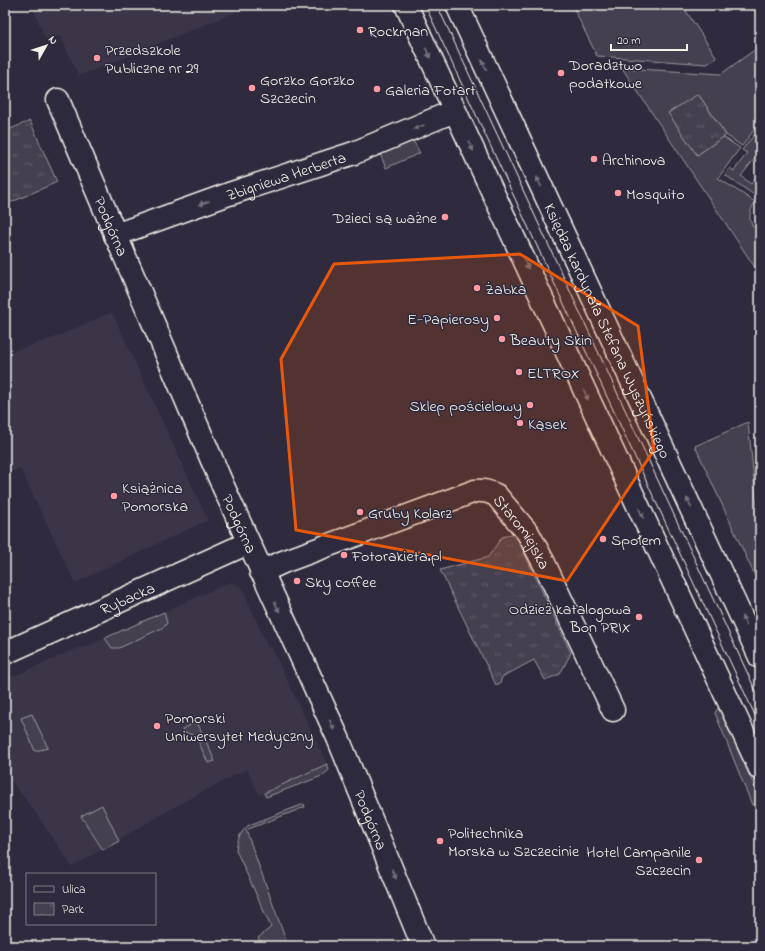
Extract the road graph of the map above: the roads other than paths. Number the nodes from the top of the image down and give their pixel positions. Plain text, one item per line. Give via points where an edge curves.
1 (406, 5) edge
2 (456, 5) edge
3 (58, 100) dead end
4 (454, 111) junction
5 (116, 235) junction
6 (248, 543) junction
7 (261, 572) junction
8 (5, 653) edge
9 (760, 656) edge
10 (613, 710) dead end
11 (760, 769) edge
12 (423, 946) edge

1 -> 4 street
9 -> 2 street, Księdza kardynała Stefana Wyszyńskiego
3 - 5 street, Podgórna
4 -> 5 street, Zbigniewa Herberta via 354,153
4 -> 11 street
5 - 6 street, Podgórna
6 - 7 street, Podgórna
6 - 8 street, Rybacka
7 - 10 street, Staromiejska via 475,491 490,492 496,495 528,533
7 -> 12 street, Podgórna via 338,738

